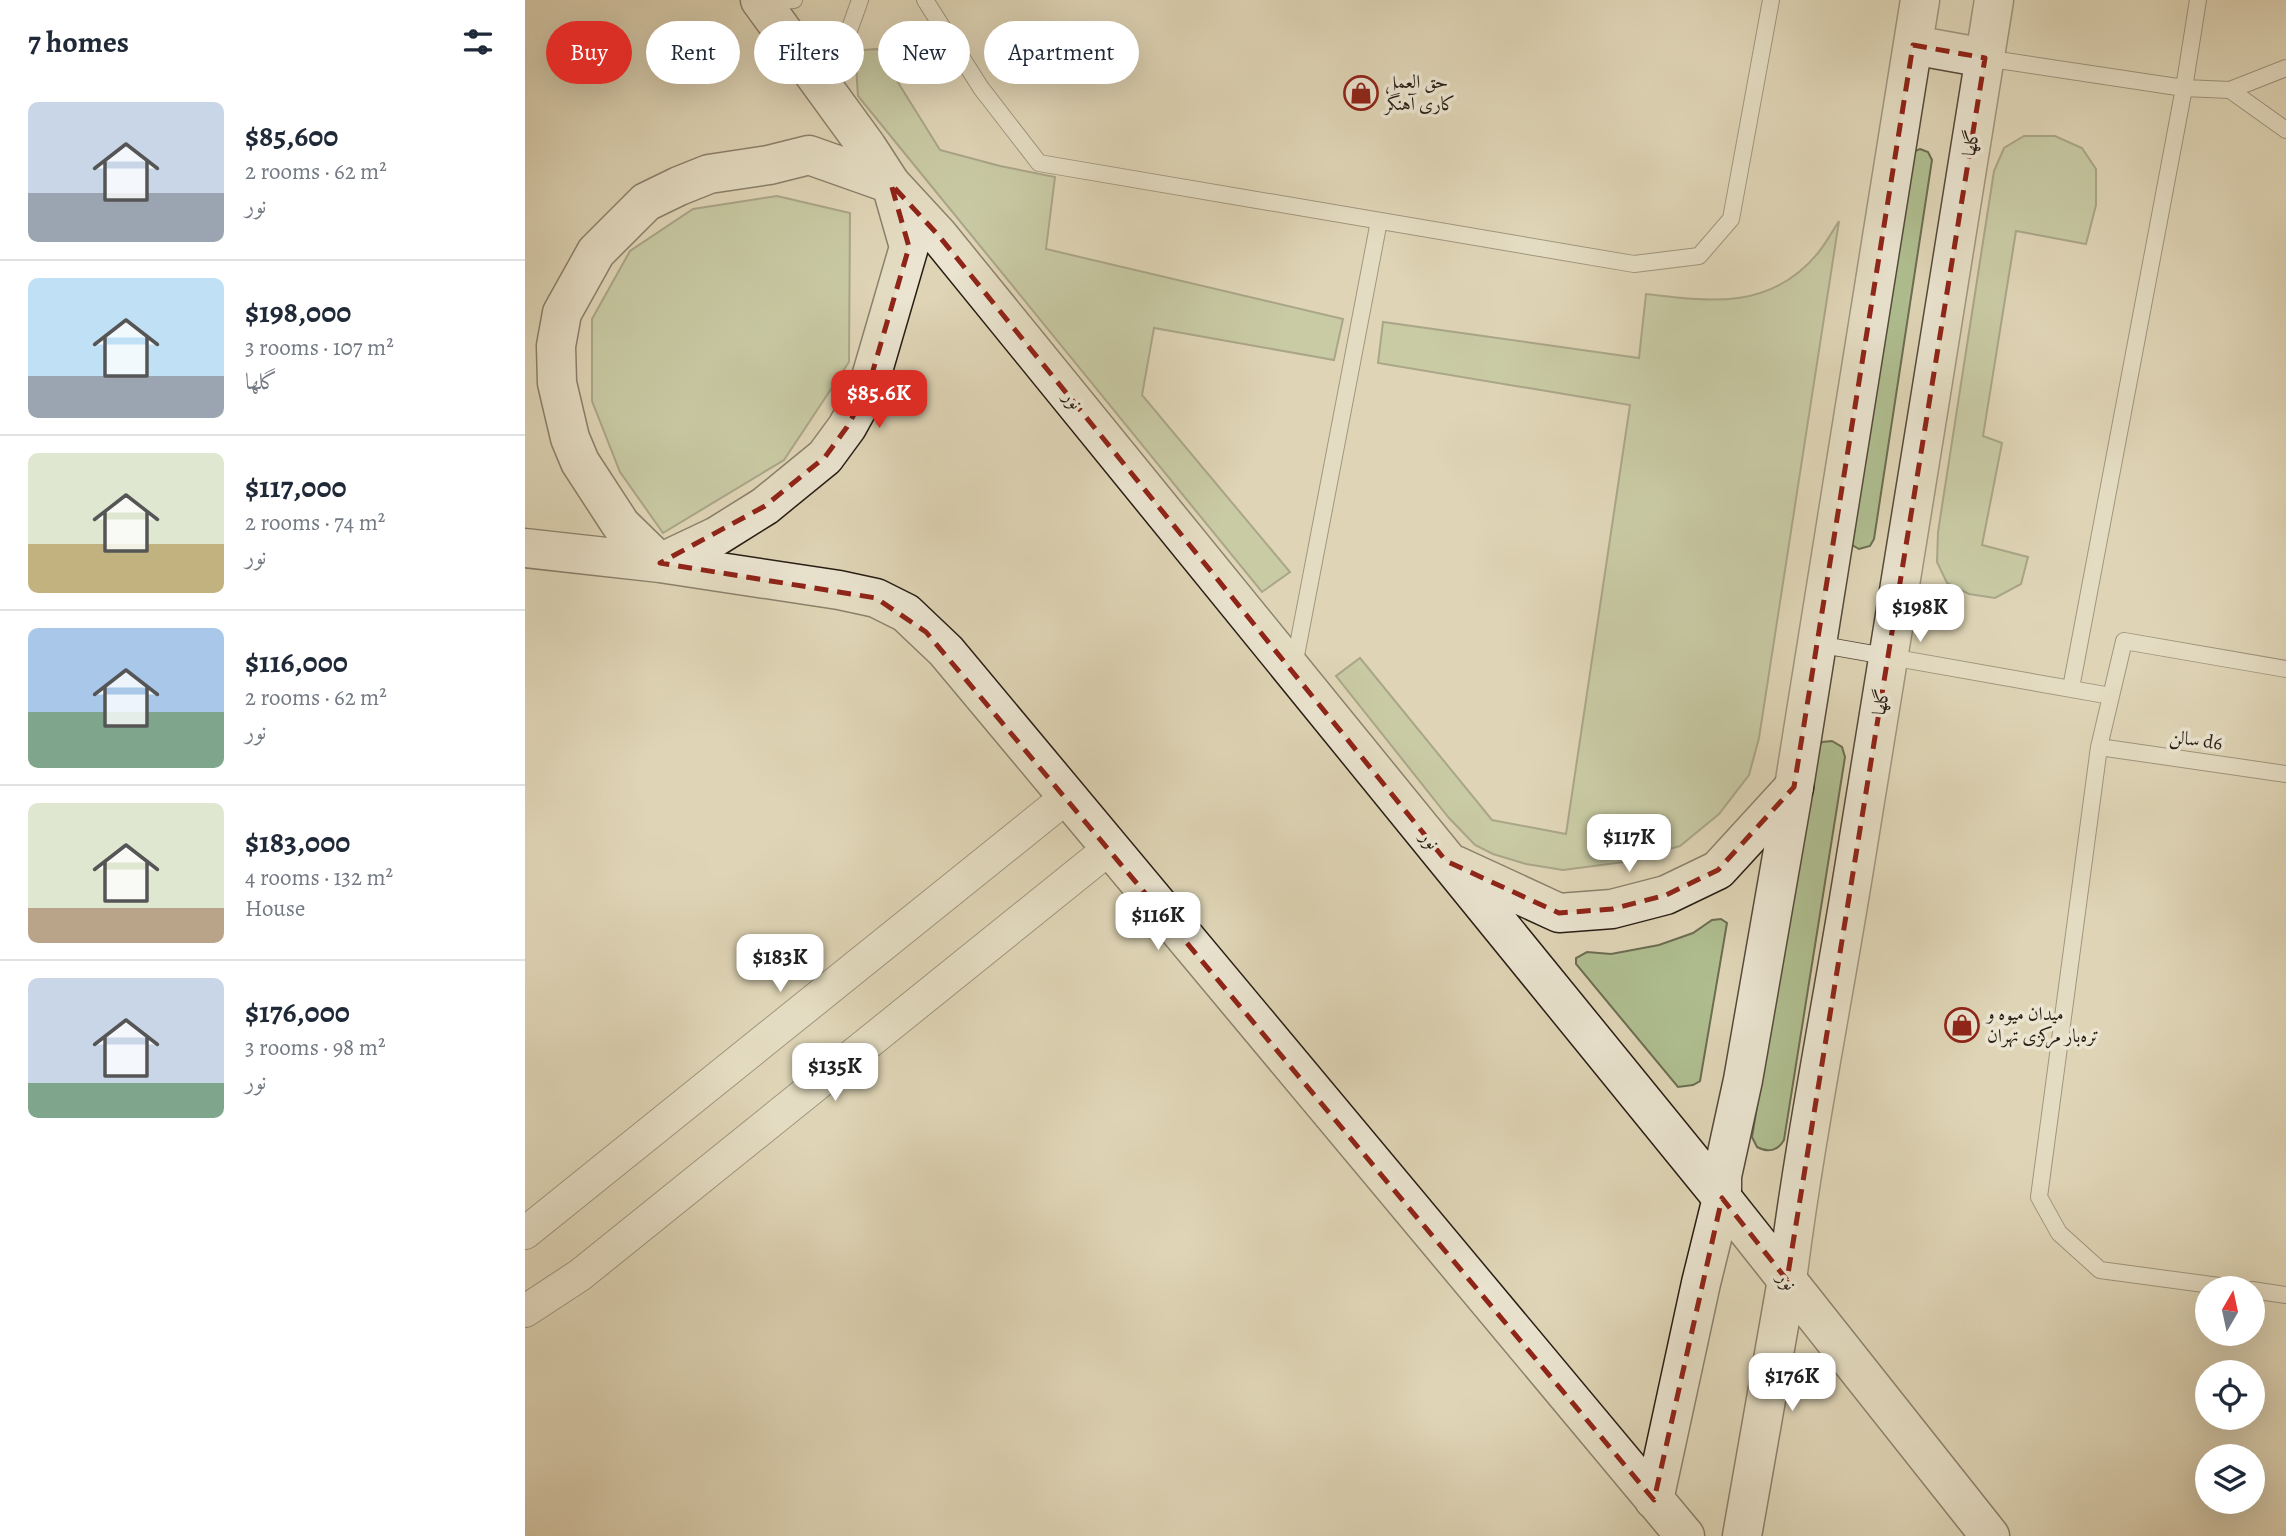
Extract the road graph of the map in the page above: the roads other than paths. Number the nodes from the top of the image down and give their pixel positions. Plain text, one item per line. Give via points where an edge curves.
1 (860, 0) edge
2 (925, 0) edge
3 (1771, 0) edge
4 (1920, 0) edge
5 (1994, 0) edge
6 (2199, 0) edge
7 (771, 1) edge
8 (1913, 45) junction
9 (1985, 58) junction
10 (2286, 68) edge
11 (2184, 88) junction
12 (2230, 90) junction
13 (830, 97) junction
14 (2286, 130) edge
15 (891, 184) junction
16 (1379, 221) junction
17 (525, 548) edge
18 (660, 563) junction
19 (1817, 644) junction
20 (1888, 657) junction
21 (2286, 668) edge
22 (1293, 671) junction
23 (2071, 688) junction
24 (2111, 696) junction
25 (2099, 747) junction
26 (2286, 774) edge
27 (1794, 787) junction
28 (1068, 796) junction
29 (1110, 848) junction
30 (1446, 860) junction
31 (1722, 1198) junction
32 (525, 1233) edge
33 (1787, 1280) junction
34 (2195, 1283) edge
35 (2265, 1292) edge
36 (2286, 1295) edge
37 (525, 1311) edge
38 (1654, 1500) junction
39 (1685, 1536) edge
40 (1742, 1536) edge
41 (1990, 1536) edge

1 - 13 lane
2 - 16 lane via 981,88 1039,163
3 - 16 lane via 1731,219 1699,256 1634,264
4 - 8 main road
5 - 9 main road, گلها
6 - 11 lane
7 - 13 main road, نور
8 - 9 main road
8 - 19 main road
9 - 11 lane
9 - 20 main road, گلها
10 - 12 lane
11 - 12 lane
11 - 23 lane
12 - 14 lane
13 - 15 main road, نور
15 - 18 main road via 909,247 867,391 847,428 825,457 765,506
15 - 18 main road via 809,155 709,174 646,202 596,252 580,277 562,313 556,346 557,383 570,438 580,462 621,525
15 - 22 main road, نور via 939,236
16 - 22 lane
17 - 18 main road
18 - 28 main road via 839,590 876,598 906,613 946,652
19 - 20 lane
19 - 27 main road
20 - 23 lane
20 - 33 main road, گلها via 1798,1188
21 - 24 lane via 2124,641
22 - 30 main road, نور
23 - 24 lane
24 - 25 lane
25 - 26 lane, سالن d6
25 - 34 lane via 2039,1197 2059,1233 2100,1270
27 - 30 main road via 1718,870 1666,895 1612,909 1559,913
27 - 31 main road via 1722,1176
28 - 29 main road
28 - 32 street
29 - 37 street via 580,1275
29 - 38 main road
30 - 31 main road, نور
31 - 33 main road, نور
31 - 38 main road
33 - 40 main road, گلها
33 - 41 main road, نور
35 - 36 lane
38 - 39 main road

